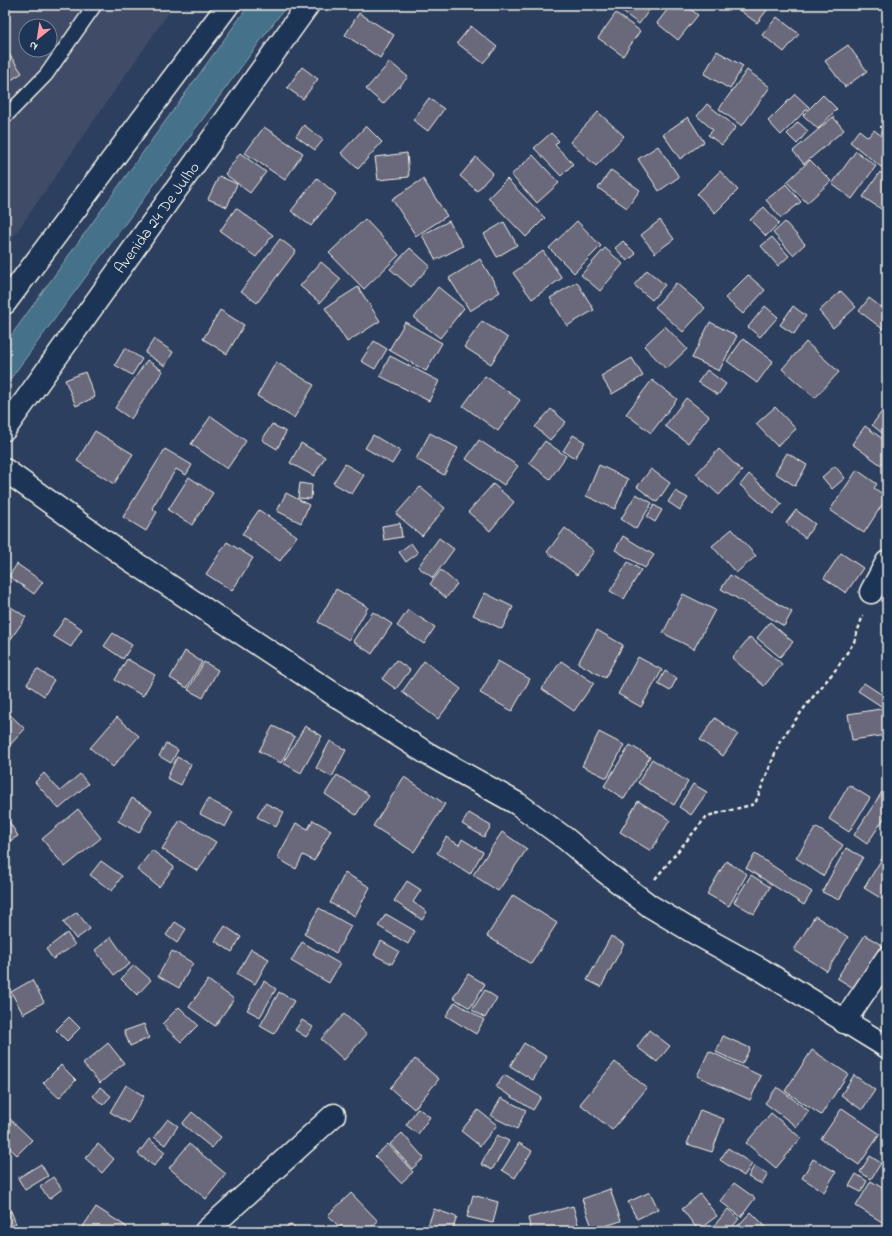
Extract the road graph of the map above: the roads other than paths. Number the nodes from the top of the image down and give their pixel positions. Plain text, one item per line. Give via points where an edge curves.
1 (95, 5) edge
2 (228, 5) edge
3 (308, 5) edge
4 (5, 117) edge
5 (5, 303) edge
6 (5, 429) edge
7 (5, 470) edge
8 (887, 562) edge
9 (871, 592) road end
10 (887, 958) edge
11 (844, 1022) junction
12 (887, 1047) edge
13 (334, 1115) dead end
14 (206, 1231) edge

1 - 4 lane via 46,75
2 - 5 street
3 - 6 street, Avenida 24 De Julho
7 - 11 street via 129,559 332,694 428,754 518,804 650,906 762,970
8 - 9 street
10 - 11 street
11 - 12 street
13 - 14 street

